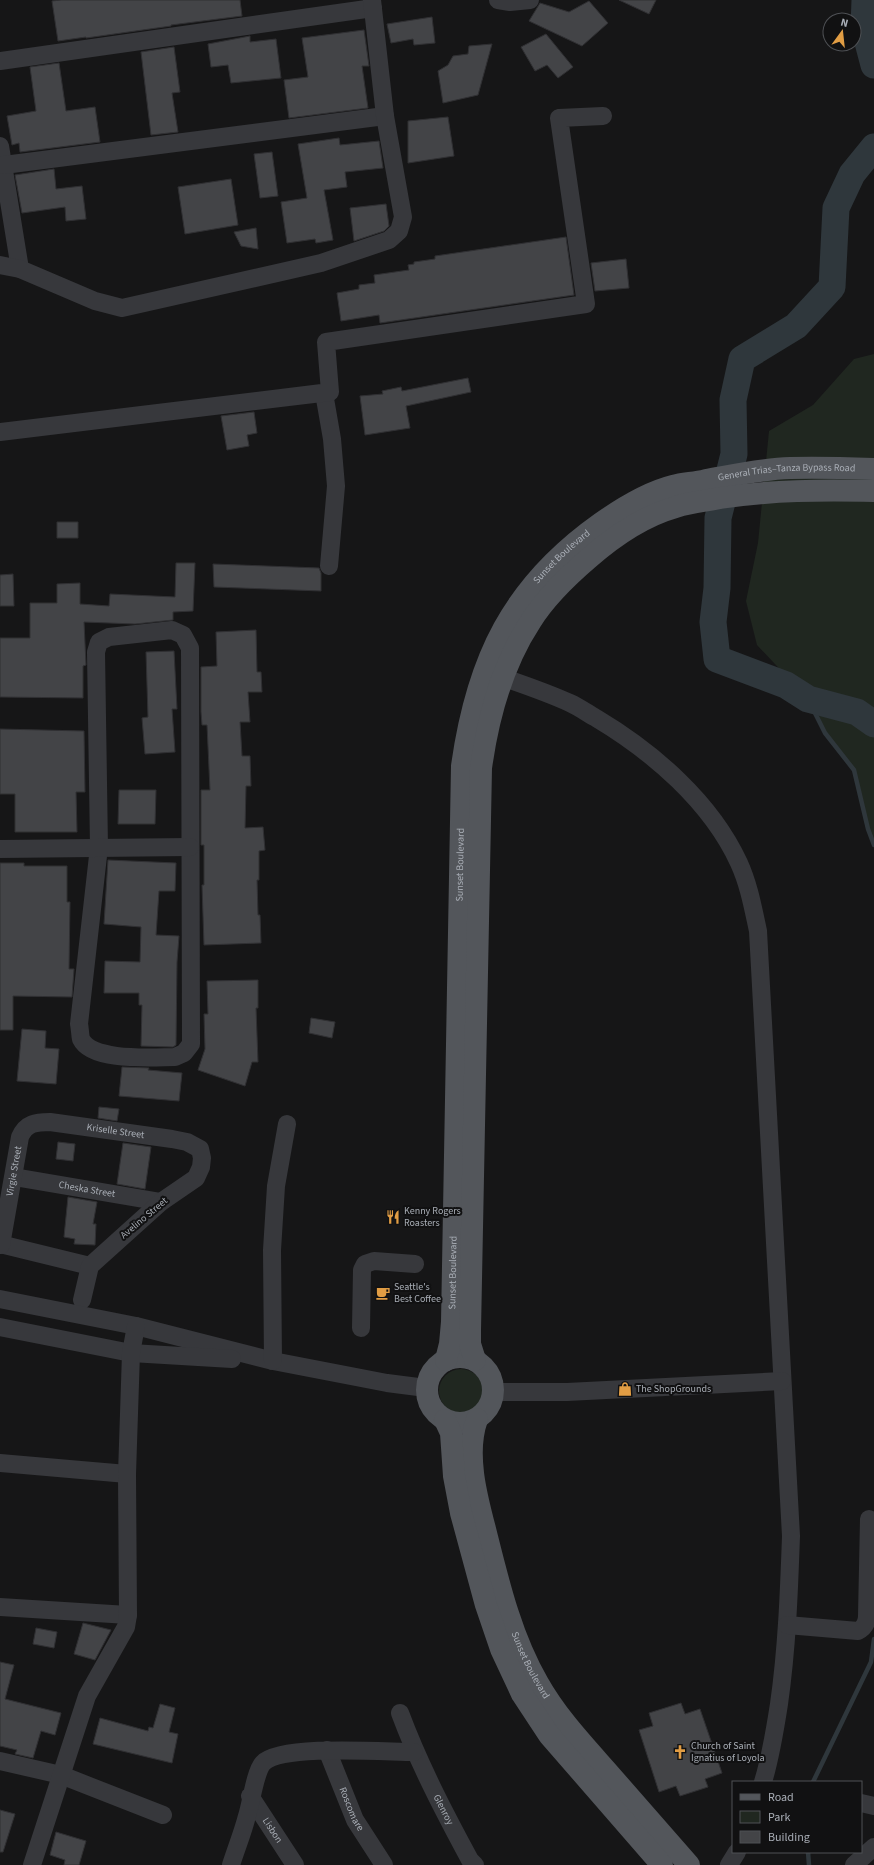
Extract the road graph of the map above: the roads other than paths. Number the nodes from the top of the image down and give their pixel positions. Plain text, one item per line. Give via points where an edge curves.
1 (498, 0) edge
2 (530, 0) edge
3 (372, 4) edge
4 (0, 60) edge
5 (385, 116) junction
6 (603, 116) dead end
7 (0, 146) edge
8 (4, 165) junction
9 (0, 265) edge
10 (20, 269) junction
11 (324, 393) junction
12 (0, 432) edge
13 (874, 469) edge
14 (701, 491) junction
15 (874, 491) edge
16 (329, 566) dead end
17 (493, 674) junction
18 (190, 847) junction
19 (99, 848) junction
20 (0, 849) edge
21 (287, 1124) dead end
22 (29, 1125) joint
23 (200, 1149) joint
24 (14, 1177) junction
25 (161, 1202) junction
26 (1, 1244) edge
27 (415, 1264) dead end
28 (90, 1266) junction
29 (0, 1298) edge
30 (82, 1300) dead end
31 (136, 1326) junction
32 (0, 1327) edge
33 (362, 1328) dead end
34 (131, 1353) junction
35 (446, 1360) junction
36 (475, 1360) junction
37 (273, 1361) junction
38 (782, 1381) junction
39 (426, 1388) junction
40 (493, 1392) junction
41 (477, 1419) junction
42 (445, 1420) junction
43 (0, 1462) edge
44 (127, 1474) junction
45 (869, 1519) dead end
46 (0, 1607) edge
47 (128, 1615) junction
48 (787, 1624) junction
49 (400, 1713) dead end
50 (327, 1750) junction
51 (414, 1752) junction
52 (0, 1761) edge
53 (62, 1775) junction
54 (763, 1781) edge
55 (250, 1796) junction
56 (862, 1803) edge
57 (874, 1806) edge
58 (163, 1815) dead end
59 (874, 1847) edge
60 (736, 1853) edge
61 (32, 1865) edge
62 (231, 1865) edge
63 (295, 1865) edge
64 (384, 1865) edge
65 (475, 1865) edge
66 (662, 1865) edge
67 (689, 1865) edge
68 (729, 1865) edge
69 (854, 1865) edge

1 - 2 street
3 - 4 street
3 - 5 street
5 - 8 street
5 - 10 street via 402,217 399,231 389,240 321,263 122,308 95,301
6 - 11 street via 559,118 586,304 326,342 330,392
7 - 8 street
8 - 10 street
9 - 10 street
11 - 12 street
11 - 16 street via 332,439 336,486
13 - 14 main road, General Trias–Tanza Bypass Road via 811,467 750,472
14 - 15 main road, General Trias–Tanza Bypass Road
14 - 17 main road, Sunset Boulevard via 675,507 624,531 598,550 548,598
17 - 35 main road, Sunset Boulevard via 474,698 462,766 452,1330
17 - 36 main road, Sunset Boulevard via 493,704 482,768 470,1330 470,1344
17 - 38 street via 571,703 620,733 670,773 706,810 729,845 748,884 758,931
18 - 19 street
18 - 19 street via 190,648 183,636 172,630 109,637 99,642 96,652
18 - 19 street via 191,1044 184,1053 175,1057 105,1055 91,1049 81,1039 80,1024
19 - 20 street
21 - 37 street via 276,1186 272,1250
22 - 23 street, Kriselle Street via 50,1122 172,1139 187,1142
22 - 24 street, Virgie Street via 20,1137
23 - 25 street, Avelino Street via 201,1167 196,1178
24 - 25 street, Cheska Street
24 - 26 street, Virgie Street
25 - 28 street, Avelino Street
26 - 28 street
27 - 33 street via 374,1261 365,1264 362,1270
28 - 30 street
29 - 31 street
31 - 34 street
31 - 37 street
32 - 34 street
34 - 37 street
34 - 44 street
35 - 36 main road via 460,1357
35 - 39 main road via 432,1371
36 - 40 main road via 490,1377
37 - 39 street
38 - 40 street via 567,1392
38 - 48 street via 791,1536
39 - 42 main road via 432,1410
40 - 41 main road via 488,1407
41 - 42 main road via 461,1423
41 - 67 main road, Sunset Boulevard via 472,1432 474,1476 491,1554 518,1641 538,1683 565,1724
42 - 66 main road, Sunset Boulevard via 451,1433 454,1476 481,1589 501,1650 522,1694 549,1735
43 - 44 street
44 - 47 street
45 - 48 street via 867,1622 862,1629 858,1631
46 - 47 street
47 - 53 street via 126,1627 87,1696
48 - 54 street via 774,1740
49 - 51 street, Glenroy
50 - 51 street
50 - 55 street via 275,1756 263,1764
50 - 64 street, Roscomare via 355,1820
51 - 65 street, Glenroy via 470,1860
52 - 53 street
53 - 58 street
53 - 61 street
55 - 62 street via 248,1814
55 - 63 street, Lisbon
56 - 57 street
59 - 69 street
60 - 68 street

